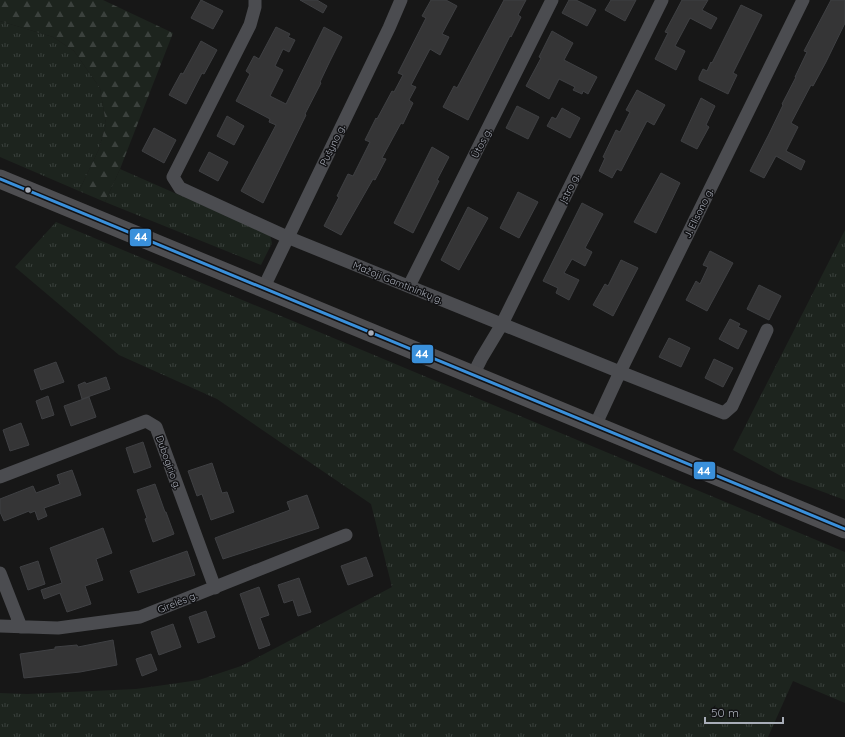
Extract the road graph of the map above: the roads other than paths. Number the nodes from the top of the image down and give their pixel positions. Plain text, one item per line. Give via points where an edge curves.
1 (254, 0) edge
2 (401, 0) edge
3 (552, 0) edge
4 (662, 0) edge
5 (803, 0) edge
6 (0, 180) edge
7 (287, 237) junction
8 (409, 286) junction
9 (263, 289) junction
10 (502, 324) junction
11 (767, 330) dead end
12 (620, 372) junction
13 (473, 375) junction
14 (595, 426) junction
15 (0, 477) edge
16 (845, 529) edge
17 (346, 535) dead end
18 (0, 573) edge
19 (215, 588) junction
20 (0, 626) edge
21 (21, 627) junction

1 - 7 street, Mažoji Gamtininkų g. via 250,25 173,178 180,188
2 - 7 street, Pušyno g.
3 - 8 street, Ūtos g.
4 - 10 street, Įstro g.
5 - 12 street, J. Elisono g.
6 - 9 highway
7 - 8 street, Mažoji Gamtininkų g.
7 - 9 street, Pušyno g.
8 - 10 street, Mažoji Gamtininkų g.
9 - 13 highway
10 - 12 street, Mažoji Gamtininkų g.
10 - 13 street, Įstro g.
11 - 12 street, Mažoji Gamtininkų g. via 732,406 724,413
12 - 14 street, J. Elisono g.
13 - 14 highway
14 - 16 highway
15 - 19 street, Dubogirio g. via 146,420 156,427
17 - 19 street, Girelės g.
18 - 21 street
19 - 21 street, Girelės g. via 140,617 58,628
20 - 21 street, Girelės g.

